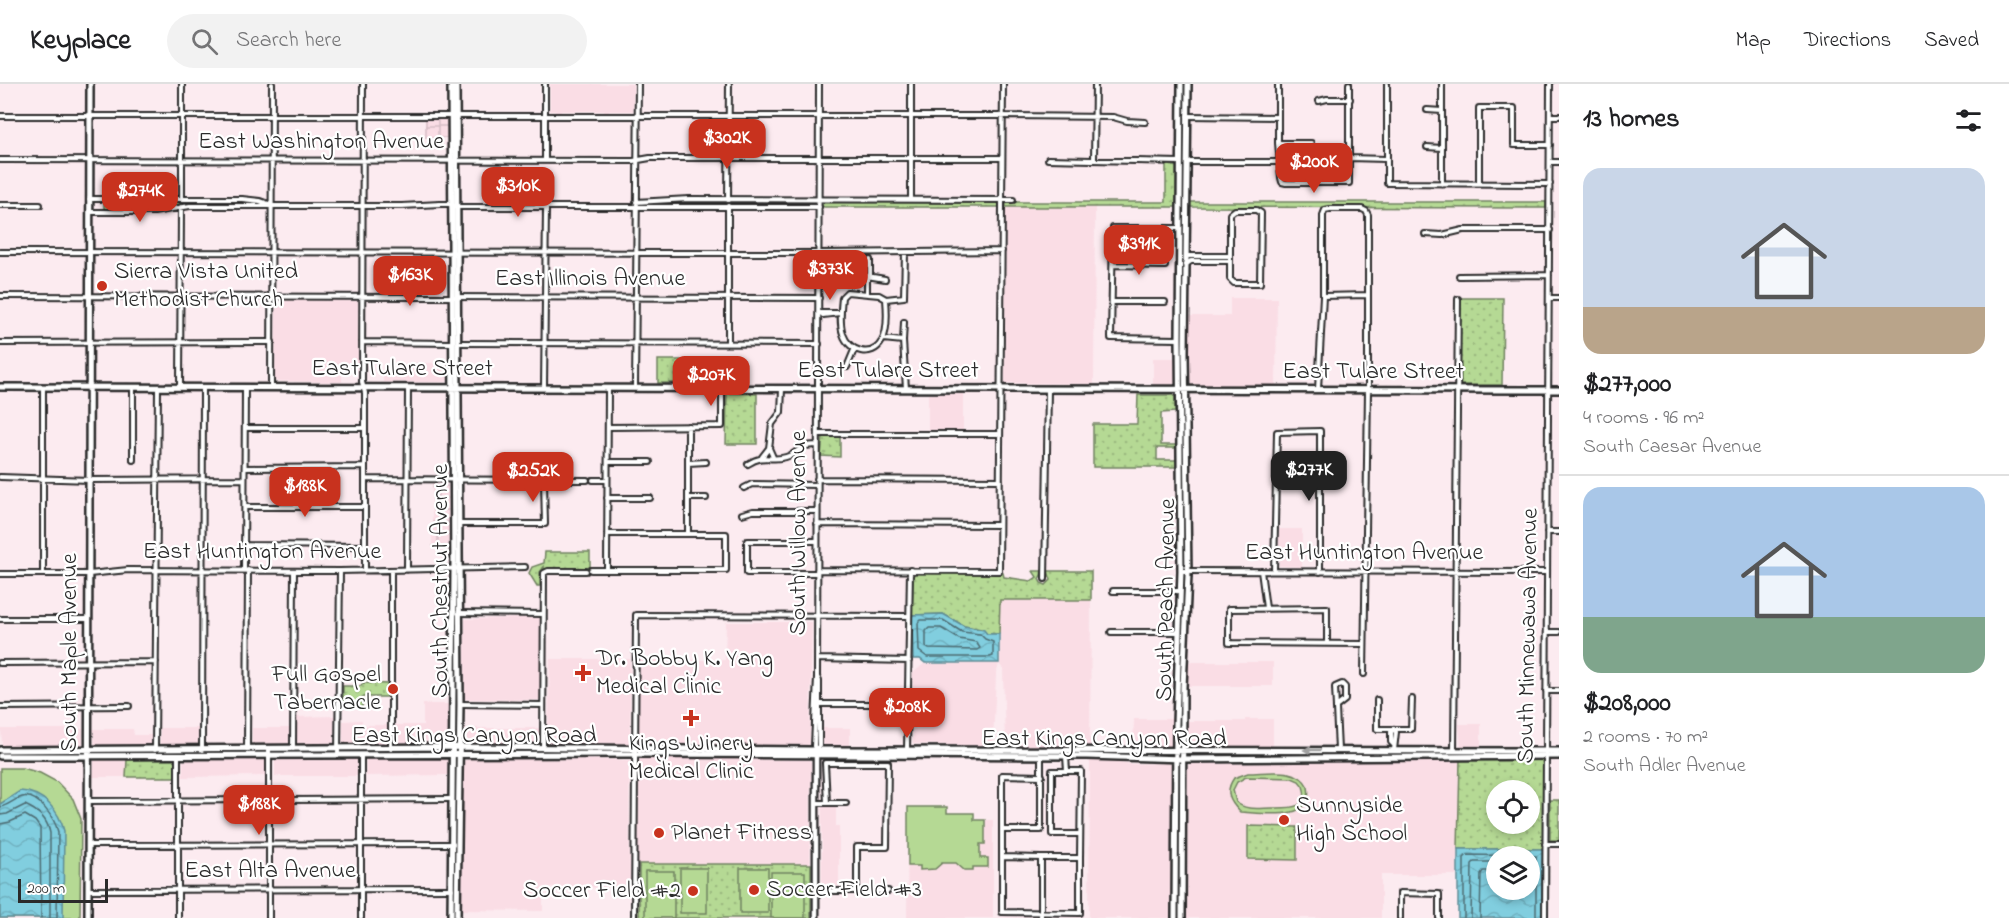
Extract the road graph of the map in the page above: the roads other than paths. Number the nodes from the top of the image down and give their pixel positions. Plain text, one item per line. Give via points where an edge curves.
1 (90, 84) edge
2 (182, 84) edge
3 (272, 84) edge
4 (363, 84) edge
5 (451, 84) edge
6 (456, 84) edge
7 (545, 84) edge
8 (638, 84) edge
9 (729, 84) edge
10 (819, 84) edge
11 (911, 84) edge
12 (1003, 84) edge
13 (1095, 84) edge
14 (1184, 84) edge
15 (1278, 84) edge
16 (1350, 84) edge
17 (1387, 84) edge
18 (1442, 84) edge
19 (1550, 84) edge
20 (1350, 99) junction
21 (1319, 101) dead end
22 (1427, 110) dead end
23 (1442, 111) junction
24 (90, 114) junction
25 (272, 115) junction
26 (362, 115) junction
27 (454, 115) junction
28 (819, 115) junction
29 (0, 116) edge
30 (182, 116) junction
31 (545, 116) junction
32 (637, 116) junction
33 (1003, 116) junction
34 (1187, 116) junction
35 (1550, 116) junction
36 (1559, 116) edge
37 (729, 117) junction
38 (911, 117) junction
39 (1094, 117) junction
40 (1278, 117) junction
41 (1145, 122) dead end
42 (1278, 143) junction
43 (1311, 143) dead end
44 (1550, 145) junction
45 (1427, 147) dead end
46 (1442, 148) junction
47 (819, 158) junction
48 (911, 158) junction
49 (1002, 158) junction
50 (1349, 158) junction
51 (729, 159) junction
52 (1048, 159) dead end
53 (1386, 159) junction
54 (0, 160) edge
55 (89, 160) junction
56 (182, 160) junction
57 (271, 160) junction
58 (454, 160) junction
59 (636, 160) junction
60 (1094, 160) junction
61 (363, 161) junction
62 (545, 161) junction
63 (1183, 162) junction
64 (1281, 162) junction
65 (1550, 162) junction
66 (1559, 162) edge
67 (1442, 184) junction
68 (1479, 184) junction
69 (1550, 184) junction
70 (89, 199) junction
71 (182, 199) junction
72 (819, 199) junction
73 (911, 199) junction
74 (1002, 199) junction
75 (713, 200) junction
76 (728, 200) junction
77 (1013, 200) dead end
78 (636, 201) junction
79 (0, 205) edge
80 (40, 205) dead end
81 (103, 205) junction
82 (272, 206) junction
83 (363, 206) junction
84 (455, 206) junction
85 (728, 206) junction
86 (181, 207) junction
87 (714, 207) junction
88 (819, 207) junction
89 (546, 208) junction
90 (636, 208) junction
91 (89, 212) junction
92 (1180, 228) junction
93 (1550, 230) junction
94 (1425, 234) dead end
95 (90, 251) junction
96 (180, 251) junction
97 (271, 251) junction
98 (362, 251) junction
99 (454, 251) junction
100 (1002, 251) junction
101 (0, 252) edge
102 (545, 252) junction
103 (635, 252) junction
104 (728, 252) junction
105 (819, 253) junction
106 (905, 253) junction
107 (1185, 256) junction
108 (1230, 258) junction
109 (870, 260) dead end
110 (1113, 265) junction
111 (1185, 265) junction
112 (1165, 266) dead end
113 (819, 275) junction
114 (1549, 275) junction
115 (1459, 276) dead end
116 (869, 277) junction
117 (885, 279) dead end
118 (867, 294) junction
119 (1367, 295) junction
120 (0, 296) edge
121 (362, 296) junction
122 (454, 296) junction
123 (1323, 296) junction
124 (180, 297) junction
125 (271, 297) junction
126 (545, 297) junction
127 (635, 297) junction
128 (727, 297) junction
129 (89, 298) junction
130 (819, 298) junction
131 (1549, 298) junction
132 (1559, 298) edge
133 (886, 299) junction
134 (1458, 299) dead end
135 (1112, 302) junction
136 (1165, 302) dead end
137 (904, 321) dead end
138 (883, 339) junction
139 (1179, 339) junction
140 (903, 341) junction
141 (180, 342) junction
142 (272, 342) junction
143 (362, 342) junction
144 (635, 342) junction
145 (0, 343) edge
146 (90, 343) junction
147 (454, 343) junction
148 (545, 343) junction
149 (728, 343) junction
150 (819, 344) junction
151 (854, 350) junction
152 (847, 367) dead end
153 (0, 387) edge
154 (133, 387) junction
155 (180, 387) junction
156 (271, 387) junction
157 (363, 387) junction
158 (408, 387) junction
159 (43, 388) junction
160 (90, 388) junction
161 (158, 388) junction
162 (203, 388) junction
163 (245, 388) junction
164 (454, 388) junction
165 (544, 388) junction
166 (608, 388) junction
167 (635, 388) junction
168 (722, 388) junction
169 (782, 389) junction
170 (818, 389) junction
171 (906, 389) junction
172 (1000, 389) junction
173 (1318, 389) junction
174 (1048, 390) junction
175 (1182, 390) junction
176 (1368, 390) junction
177 (1458, 390) junction
178 (1549, 390) junction
179 (1559, 390) edge
180 (688, 426) junction
181 (608, 427) junction
182 (245, 428) junction
183 (365, 428) junction
184 (818, 434) junction
185 (999, 434) junction
186 (818, 445) junction
187 (769, 448) junction
188 (762, 457) junction
189 (773, 457) junction
190 (133, 460) dead end
191 (608, 462) junction
192 (651, 462) dead end
193 (706, 462) dead end
194 (688, 463) junction
195 (748, 464) dead end
196 (365, 467) junction
197 (245, 468) junction
198 (0, 477) edge
199 (244, 478) junction
200 (365, 478) junction
201 (43, 479) junction
202 (158, 479) junction
203 (203, 479) junction
204 (408, 479) junction
205 (456, 479) junction
206 (817, 479) junction
207 (90, 480) junction
208 (587, 480) dead end
209 (593, 480) dead end
210 (608, 480) junction
211 (1000, 480) junction
212 (544, 481) junction
213 (817, 484) junction
214 (744, 488) dead end
215 (607, 498) junction
216 (650, 498) dead end
217 (688, 498) junction
218 (706, 498) dead end
219 (245, 507) junction
220 (365, 507) junction
221 (817, 511) junction
222 (742, 514) dead end
223 (459, 524) junction
224 (817, 524) junction
225 (999, 525) junction
226 (1548, 532) junction
227 (1559, 532) edge
228 (607, 534) junction
229 (688, 534) junction
230 (817, 541) junction
231 (244, 545) junction
232 (365, 546) junction
233 (525, 567) dead end
234 (157, 570) junction
235 (202, 570) junction
236 (246, 570) junction
237 (365, 570) junction
238 (391, 570) junction
239 (407, 570) junction
240 (457, 570) junction
241 (607, 570) junction
242 (910, 570) junction
243 (294, 571) junction
244 (340, 571) junction
245 (817, 571) junction
246 (1261, 571) junction
247 (1274, 571) junction
248 (1365, 571) junction
249 (1184, 572) junction
250 (1320, 572) junction
251 (1456, 572) junction
252 (1547, 572) junction
253 (0, 574) edge
254 (43, 574) junction
255 (89, 574) junction
256 (1046, 579) dead end
257 (1113, 591) dead end
258 (1180, 591) junction
259 (1266, 608) junction
260 (457, 613) junction
261 (543, 614) junction
262 (817, 615) junction
263 (909, 616) junction
264 (0, 619) edge
265 (88, 619) junction
266 (1185, 622) junction
267 (1111, 632) dead end
268 (1179, 632) junction
269 (1547, 632) junction
270 (1559, 632) edge
271 (1327, 643) junction
272 (1364, 644) junction
273 (457, 659) junction
274 (817, 659) junction
275 (909, 661) junction
276 (1178, 661) junction
277 (156, 662) junction
278 (0, 663) edge
279 (89, 663) junction
280 (1183, 667) junction
281 (1364, 674) dead end
282 (817, 677) junction
283 (1183, 687) junction
284 (1546, 691) junction
285 (1559, 691) edge
286 (1412, 699) dead end
287 (1377, 700) dead end
288 (460, 704) junction
289 (819, 704) junction
290 (908, 704) junction
291 (543, 705) junction
292 (129, 706) dead end
293 (0, 707) edge
294 (88, 707) junction
295 (1336, 707) junction
296 (1394, 729) junction
297 (543, 748) junction
298 (1394, 748) junction
299 (292, 749) junction
300 (907, 750) junction
301 (1338, 750) junction
302 (391, 751) junction
303 (456, 751) junction
304 (634, 751) junction
305 (1179, 751) junction
306 (1559, 751) edge
307 (155, 752) junction
308 (202, 752) junction
309 (247, 752) junction
310 (269, 752) junction
311 (338, 752) junction
312 (0, 753) edge
313 (87, 753) junction
314 (816, 753) junction
315 (1454, 753) junction
316 (1545, 753) junction
317 (361, 754) junction
318 (178, 755) junction
319 (1041, 756) junction
320 (1066, 756) junction
321 (1559, 756) edge
322 (1179, 759) junction
323 (1066, 771) junction
324 (1042, 776) junction
325 (361, 799) junction
326 (452, 799) junction
327 (179, 800) junction
328 (269, 800) junction
329 (88, 801) junction
330 (816, 803) junction
331 (827, 803) junction
332 (846, 803) dead end
333 (1175, 821) junction
334 (458, 823) junction
335 (1002, 830) junction
336 (1080, 834) junction
337 (455, 843) junction
338 (270, 844) junction
339 (1545, 844) junction
340 (1559, 844) edge
341 (88, 845) junction
342 (178, 845) junction
343 (362, 845) junction
344 (1002, 857) junction
345 (1041, 858) junction
346 (1080, 858) junction
347 (1175, 860) junction
348 (1182, 860) junction
349 (178, 889) junction
350 (362, 889) junction
351 (452, 889) junction
352 (88, 890) junction
353 (270, 890) junction
354 (816, 891) junction
355 (857, 891) junction
356 (888, 891) dead end
357 (1182, 899) junction
358 (1041, 915) edge
359 (88, 918) edge
360 (178, 918) edge
361 (269, 918) edge
362 (361, 918) edge
363 (452, 918) edge
364 (457, 918) edge
365 (634, 918) edge
366 (816, 918) edge
367 (1175, 918) edge
368 (1182, 918) edge
369 (1400, 918) edge
370 (1438, 918) edge
371 (1545, 918) edge

1 - 24 main road, South Maple Avenue
2 - 30 street
3 - 25 street
4 - 26 street
5 - 27 main road
6 - 27 main road
7 - 31 street
8 - 32 street
9 - 37 street
10 - 28 street, South Willow Avenue
11 - 38 street
12 - 33 street
13 - 39 street
14 - 34 main road
14 - 63 main road
15 - 40 street
16 - 20 street
17 - 53 street
18 - 23 street
19 - 35 street, South Minnewawa Avenue
20 - 21 street
20 - 50 street
22 - 23 street
23 - 46 street
24 - 29 street
24 - 30 street
24 - 55 main road, South Maple Avenue
25 - 26 street
25 - 30 street
25 - 57 street
26 - 27 street
26 - 61 street
27 - 31 street
27 - 58 main road
28 - 37 street
28 - 38 street
28 - 47 street, South Willow Avenue
30 - 56 street
31 - 32 street
31 - 62 street
32 - 37 street
32 - 59 street
33 - 38 street
33 - 39 street
33 - 49 street
34 - 40 street
34 - 63 main road
35 - 36 street
35 - 44 street, South Minnewawa Avenue
37 - 51 street
38 - 48 street
39 - 41 street
39 - 60 street
40 - 42 street
42 - 43 street
42 - 64 street
44 - 65 street, South Minnewawa Avenue
44 - 68 street via 1514,145 1514,108 1479,108
45 - 46 street
46 - 67 street
47 - 48 street, East Washington Avenue
47 - 51 street, East Washington Avenue
47 - 72 street, South Willow Avenue
48 - 49 street, East Washington Avenue
48 - 73 street
49 - 74 street
50 - 53 street
50 - 64 street via 1349,183 1282,182
51 - 59 street, East Washington Avenue
51 - 76 street
52 - 60 street
53 - 67 street via 1387,183
54 - 55 street, East Washington Avenue
55 - 56 street, East Washington Avenue
55 - 70 main road, South Maple Avenue
56 - 57 street, East Washington Avenue
56 - 71 street
57 - 61 street, East Washington Avenue
57 - 82 street
58 - 61 street, East Washington Avenue
58 - 62 street, East Washington Avenue
58 - 84 main road
59 - 62 street, East Washington Avenue
59 - 78 street
60 - 63 street
61 - 83 street
63 - 64 street
63 - 92 main road
63 - 107 main road
65 - 66 street
65 - 69 street, South Minnewawa Avenue
67 - 68 street
68 - 69 street
69 - 93 street, South Minnewawa Avenue
70 - 81 street
70 - 91 main road, South Maple Avenue
71 - 81 street
71 - 82 street via 242,199
72 - 73 street
72 - 76 street
72 - 88 street, South Willow Avenue
73 - 74 street
74 - 77 street
74 - 100 street
75 - 76 street
75 - 78 street
75 - 87 street
78 - 90 street
79 - 80 street
81 - 86 street via 154,212
81 - 91 street
82 - 83 street
82 - 86 street
82 - 97 street
83 - 84 street
83 - 98 street
84 - 89 street
84 - 99 main road
85 - 87 street
85 - 88 street
85 - 104 street
86 - 96 street
87 - 90 street
88 - 105 street, South Willow Avenue
89 - 90 street
89 - 102 street
90 - 103 street
91 - 95 main road, South Maple Avenue
92 - 107 main road
92 - 110 street via 1113,228
92 - 139 main road
93 - 94 street
93 - 114 street, South Minnewawa Avenue
95 - 96 street
95 - 101 street
95 - 129 main road, South Maple Avenue
96 - 97 street
96 - 124 street
97 - 98 street
97 - 125 street
98 - 99 street
98 - 121 street
99 - 102 street
99 - 122 main road
100 - 106 street
100 - 172 street
102 - 103 street
102 - 126 street
103 - 104 street
103 - 127 street
104 - 105 street
104 - 128 street
105 - 106 street
105 - 113 street, South Willow Avenue
106 - 133 street via 904,297
107 - 108 street
107 - 111 main road
108 - 108 street via 1231,282 1260,283 1260,212 1231,211
108 - 111 street via 1191,261
109 - 116 street
110 - 112 street
110 - 135 street
111 - 175 main road
113 - 116 street
113 - 130 street, South Willow Avenue
114 - 115 street
114 - 131 street, South Minnewawa Avenue
116 - 117 street
116 - 118 street
118 - 133 street
118 - 151 street via 847,292 842,297 843,334
119 - 123 street
119 - 123 street via 1368,215 1366,211 1351,209 1325,210
119 - 176 street
120 - 129 street, East Illinois Avenue
121 - 122 street, East Illinois Avenue
121 - 125 street, East Illinois Avenue
121 - 143 street
122 - 126 street, East Illinois Avenue
122 - 147 main road
122 - 147 main road
123 - 173 street
124 - 125 street, East Illinois Avenue
124 - 129 street, East Illinois Avenue
124 - 141 street
125 - 142 street
126 - 127 street, East Illinois Avenue
126 - 148 street
127 - 128 street, East Illinois Avenue
127 - 144 street
128 - 130 street, East Illinois Avenue
128 - 149 street
129 - 146 main road, South Maple Avenue
130 - 150 street, South Willow Avenue
131 - 132 street
131 - 178 street, South Minnewawa Avenue
133 - 138 street
134 - 177 street
135 - 136 street
135 - 139 street via 1111,339
137 - 140 street
138 - 140 street
138 - 151 street via 873,349
139 - 175 main road
140 - 171 street
141 - 142 street
141 - 146 street
141 - 155 street
142 - 156 street
143 - 147 street
143 - 157 street
144 - 148 street
144 - 149 street
144 - 167 street
145 - 146 street
146 - 160 main road, South Maple Avenue
147 - 148 street
147 - 164 main road, South Chestnut Avenue
148 - 165 street
149 - 150 street
150 - 170 street, South Willow Avenue
151 - 152 street
153 - 159 main road, East Tulare Street
154 - 160 main road, East Tulare Street
154 - 161 main road, East Tulare Street
154 - 190 street
155 - 161 main road, East Tulare Street
155 - 162 main road, East Tulare Street
156 - 157 main road, East Tulare Street
156 - 163 main road, East Tulare Street
157 - 158 main road, East Tulare Street
157 - 183 street
158 - 164 main road, East Tulare Street
158 - 204 street
159 - 160 main road, East Tulare Street
159 - 201 street
160 - 207 main road, South Maple Avenue
161 - 202 street
162 - 163 main road, East Tulare Street
162 - 203 street
163 - 182 street
164 - 165 main road, East Tulare Street
164 - 205 main road, South Chestnut Avenue
165 - 166 main road, East Tulare Street
166 - 167 main road, East Tulare Street
166 - 181 street
167 - 168 main road, East Tulare Street
168 - 169 main road, East Tulare Street
168 - 180 street via 722,426
169 - 170 main road, East Tulare Street
169 - 187 street via 781,412 772,424
170 - 171 main road, East Tulare Street
170 - 184 street, South Willow Avenue
171 - 172 main road, East Tulare Street
172 - 174 main road, East Tulare Street
172 - 185 street
173 - 175 main road, East Tulare Street
173 - 176 main road, East Tulare Street
174 - 175 main road, East Tulare Street
174 - 256 street
175 - 249 main road, South Peach Avenue
176 - 177 main road, East Tulare Street
176 - 248 street
177 - 178 main road, East Tulare Street
177 - 251 street
178 - 179 main road, East Tulare Street
178 - 226 street, South Minnewawa Avenue
180 - 181 street
180 - 194 street
181 - 191 street
182 - 183 street
182 - 197 street
183 - 196 street
184 - 185 street
184 - 186 street, South Willow Avenue
185 - 211 street
186 - 189 street via 801,447 787,457
186 - 206 street, South Willow Avenue
187 - 188 street
187 - 189 street
188 - 189 street
188 - 195 street
191 - 192 street
191 - 210 street
193 - 194 street
194 - 217 street
196 - 197 street
196 - 200 street
197 - 199 street
198 - 201 street
199 - 203 street
199 - 219 street
200 - 204 street
200 - 220 street
201 - 207 street
201 - 254 street
202 - 203 street
202 - 207 street
202 - 234 street
203 - 235 street
204 - 205 street
204 - 239 street
205 - 212 street
205 - 223 main road, South Chestnut Avenue
205 - 240 main road, South Chestnut Avenue
206 - 211 street
206 - 213 street, South Willow Avenue
207 - 255 main road, South Maple Avenue
208 - 212 street
209 - 210 street
210 - 215 street
211 - 225 street
212 - 223 street via 545,525
213 - 214 street via 752,484
213 - 221 street, South Willow Avenue
215 - 216 street
215 - 228 street
217 - 218 street
217 - 229 street
219 - 220 street
219 - 231 street
220 - 232 street
221 - 222 street
221 - 224 street, South Willow Avenue
223 - 240 main road, South Chestnut Avenue
224 - 225 street
224 - 230 street, South Willow Avenue
225 - 242 street via 999,571
226 - 227 street
226 - 252 street, South Minnewawa Avenue
228 - 229 street
228 - 241 street
229 - 241 street via 726,534 726,570
230 - 245 street, South Willow Avenue
230 - 245 street via 747,541 745,554 747,573
231 - 232 street
231 - 236 street
232 - 237 street
233 - 240 street, East Huntington Avenue
234 - 235 street, East Huntington Avenue
234 - 255 street, East Huntington Avenue
234 - 277 street
235 - 236 street, East Huntington Avenue
235 - 308 street
236 - 243 street, East Huntington Avenue
236 - 309 street
237 - 238 street, East Huntington Avenue
237 - 244 street, East Huntington Avenue
238 - 239 street, East Huntington Avenue
238 - 302 street
239 - 240 street, East Huntington Avenue
240 - 260 main road, South Chestnut Avenue
241 - 261 street via 545,572
242 - 245 street
242 - 263 street
243 - 244 street, East Huntington Avenue
243 - 299 street
244 - 311 street
245 - 262 street, South Willow Avenue
246 - 247 street, East Huntington Avenue
246 - 249 street, East Huntington Avenue
246 - 259 street
247 - 250 street, East Huntington Avenue
247 - 250 street via 1277,432 1320,432
248 - 250 street, East Huntington Avenue
248 - 251 street, East Huntington Avenue
248 - 272 street
249 - 258 main road, South Peach Avenue
249 - 266 main road, South Peach Avenue
251 - 252 street, East Huntington Avenue
251 - 315 street
252 - 269 street, South Minnewawa Avenue
253 - 254 street, East Huntington Avenue
254 - 255 street, East Huntington Avenue
255 - 265 main road, South Maple Avenue
257 - 258 street
258 - 266 main road
258 - 268 main road, South Peach Avenue
259 - 271 street via 1327,608
259 - 271 street via 1228,609 1228,643
260 - 261 street
260 - 273 main road, South Chestnut Avenue
261 - 291 street
262 - 263 street
262 - 274 street, South Willow Avenue
262 - 304 street via 636,615
263 - 275 street
264 - 265 street
265 - 279 main road, South Maple Avenue
266 - 280 main road, South Peach Avenue
267 - 268 street
268 - 276 main road, South Peach Avenue
268 - 280 main road
269 - 270 street
269 - 284 street, South Minnewawa Avenue
271 - 272 street
272 - 281 street
273 - 288 main road, South Chestnut Avenue
273 - 303 main road, South Chestnut Avenue
274 - 275 street
274 - 282 street, South Willow Avenue
275 - 290 street
276 - 283 main road
276 - 305 main road, South Peach Avenue
277 - 279 street
277 - 307 street
278 - 279 street
279 - 294 main road, South Maple Avenue
280 - 283 main road, South Peach Avenue
282 - 289 street, South Willow Avenue
282 - 314 street, South Willow Avenue
283 - 305 main road, South Peach Avenue
284 - 285 street
284 - 316 street, South Minnewawa Avenue
286 - 296 street via 1412,729
287 - 296 street via 1377,730
288 - 291 street
288 - 303 main road, South Chestnut Avenue
289 - 290 street
289 - 314 street, South Willow Avenue
290 - 300 street
291 - 297 street
292 - 294 street
293 - 294 street
294 - 313 main road, South Maple Avenue
295 - 295 street via 1335,687 1342,684 1345,700
295 - 301 street
296 - 298 street
297 - 303 main road, East Kings Canyon Road
297 - 304 main road, East Kings Canyon Road
298 - 301 main road, East Kings Canyon Road
298 - 315 main road, East Kings Canyon Road
299 - 310 main road, East Kings Canyon Road
299 - 311 main road, East Kings Canyon Road
300 - 305 main road, East Kings Canyon Road
300 - 314 main road, East Kings Canyon Road
301 -> 305 main road, East Kings Canyon Road
302 - 303 main road, East Kings Canyon Road
302 - 311 main road, East Kings Canyon Road
302 - 317 main road, East Kings Canyon Road
303 - 304 main road, East Kings Canyon Road
303 - 326 main road, South Chestnut Avenue
303 - 334 main road, South Chestnut Avenue
304 - 314 main road, East Kings Canyon Road
304 - 365 street
305 - 322 main road, South Peach Avenue
306 - 316 main road, East Kings Canyon Road
307 - 308 main road, East Kings Canyon Road
307 - 313 main road, East Kings Canyon Road
307 - 318 main road, East Kings Canyon Road
308 - 309 main road, East Kings Canyon Road
308 - 318 main road, East Kings Canyon Road
309 - 310 main road, East Kings Canyon Road
310 - 311 main road, East Kings Canyon Road
310 - 328 street
311 - 317 main road, East Kings Canyon Road
312 - 313 main road, East Kings Canyon Road
312 - 313 main road, East Kings Canyon Road
313 - 329 main road, South Maple Avenue
314 - 319 main road, East Kings Canyon Road
314 - 330 street, South Willow Avenue
315 - 316 main road, East Kings Canyon Road
315 - 322 main road, East Kings Canyon Road
316 - 321 main road, East Kings Canyon Road
316 - 339 street, South Minnewawa Avenue
317 - 325 street
318 - 327 street
319 - 320 main road, East Kings Canyon Road
319 - 324 street
320 - 322 main road, East Kings Canyon Road
320 - 323 street
322 - 333 main road, South Peach Avenue
322 - 348 main road, South Peach Avenue
323 - 336 street via 1081,771
323 - 336 street via 1052,771 1052,834
324 - 335 street via 1041,830
324 - 335 street via 1002,775
325 - 326 street
325 - 328 street
325 - 343 street
326 - 334 main road
326 - 337 main road, South Chestnut Avenue
327 - 328 street
327 - 329 street
327 - 342 street
328 - 338 street
329 - 341 main road, South Maple Avenue
330 - 331 street
330 - 354 street, South Willow Avenue
331 - 332 street
331 - 355 street via 825,763 888,763 887,847 857,847
333 - 347 main road, South Peach Avenue
333 - 348 main road
334 - 337 main road, South Chestnut Avenue
335 - 344 street
336 - 346 street
337 - 343 street
337 - 351 main road, South Chestnut Avenue
337 - 364 main road, South Chestnut Avenue
338 - 342 street
338 - 343 street
338 - 353 street
339 - 340 street
339 - 371 street, South Minnewawa Avenue
341 - 342 street
341 - 352 main road, South Maple Avenue
342 - 349 street
343 - 350 street
344 - 345 street
344 - 358 street via 1002,912
345 - 346 street
345 - 358 street
346 - 358 street via 1080,913
347 - 357 main road via 1179,863
347 - 367 main road, South Peach Avenue
348 - 357 main road, South Peach Avenue
349 - 352 street, East Alta Avenue
349 - 353 street, East Alta Avenue
349 - 360 street
350 - 351 street, East Alta Avenue
350 - 353 street, East Alta Avenue
350 - 362 street
351 - 363 main road, South Chestnut Avenue
352 - 359 main road, South Maple Avenue
353 - 361 street
354 - 355 street
354 - 366 street, South Willow Avenue
355 - 356 street
357 - 368 main road, South Peach Avenue
369 - 370 street via 1400,893 1439,894

